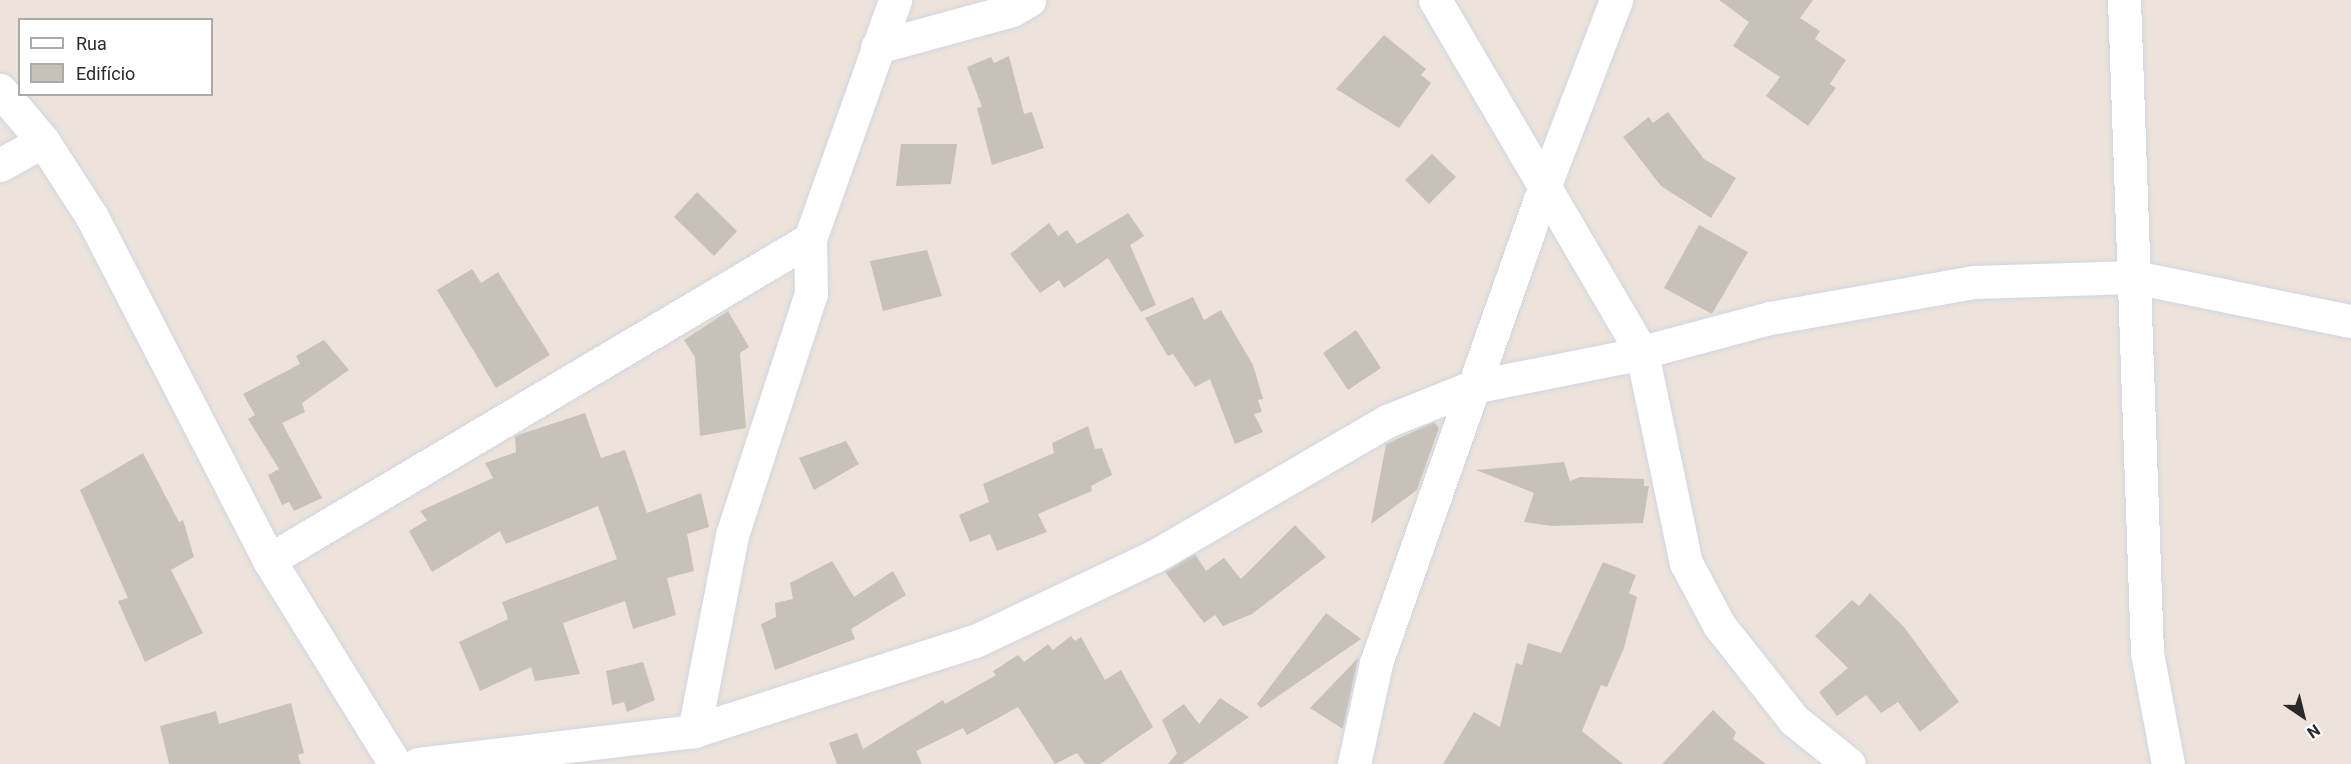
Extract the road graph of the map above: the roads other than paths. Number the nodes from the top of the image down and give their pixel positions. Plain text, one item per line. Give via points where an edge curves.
1 (895, 0) edge
2 (1029, 0) edge
3 (1435, 0) edge
4 (1616, 0) edge
5 (2124, 0) edge
6 (877, 47) junction
7 (0, 90) edge
8 (43, 141) junction
9 (0, 165) edge
10 (1545, 184) junction
11 (810, 239) junction
12 (2134, 277) junction
13 (2351, 321) edge
14 (1642, 352) junction
15 (1472, 387) junction
16 (269, 560) junction
17 (694, 731) junction
18 (395, 764) edge
19 (418, 764) edge
20 (1354, 764) edge
21 (1849, 764) edge
22 (2168, 764) edge

1 - 6 street
2 - 6 street via 1012,10
3 - 10 street
4 - 10 street
5 - 12 street
6 - 11 street
7 - 8 street
8 - 9 street
8 - 16 street via 97,226
10 - 14 street
10 - 15 street
11 - 16 street
11 - 17 street via 811,294 732,535
12 - 13 street
12 - 14 street via 1974,282 1770,318
12 - 22 street via 2147,653
14 - 15 street
14 - 21 street via 1686,563 1719,625 1794,720
15 - 17 street via 1387,421 1155,556 975,641
15 - 20 street via 1376,663
16 - 18 street
17 - 19 street

